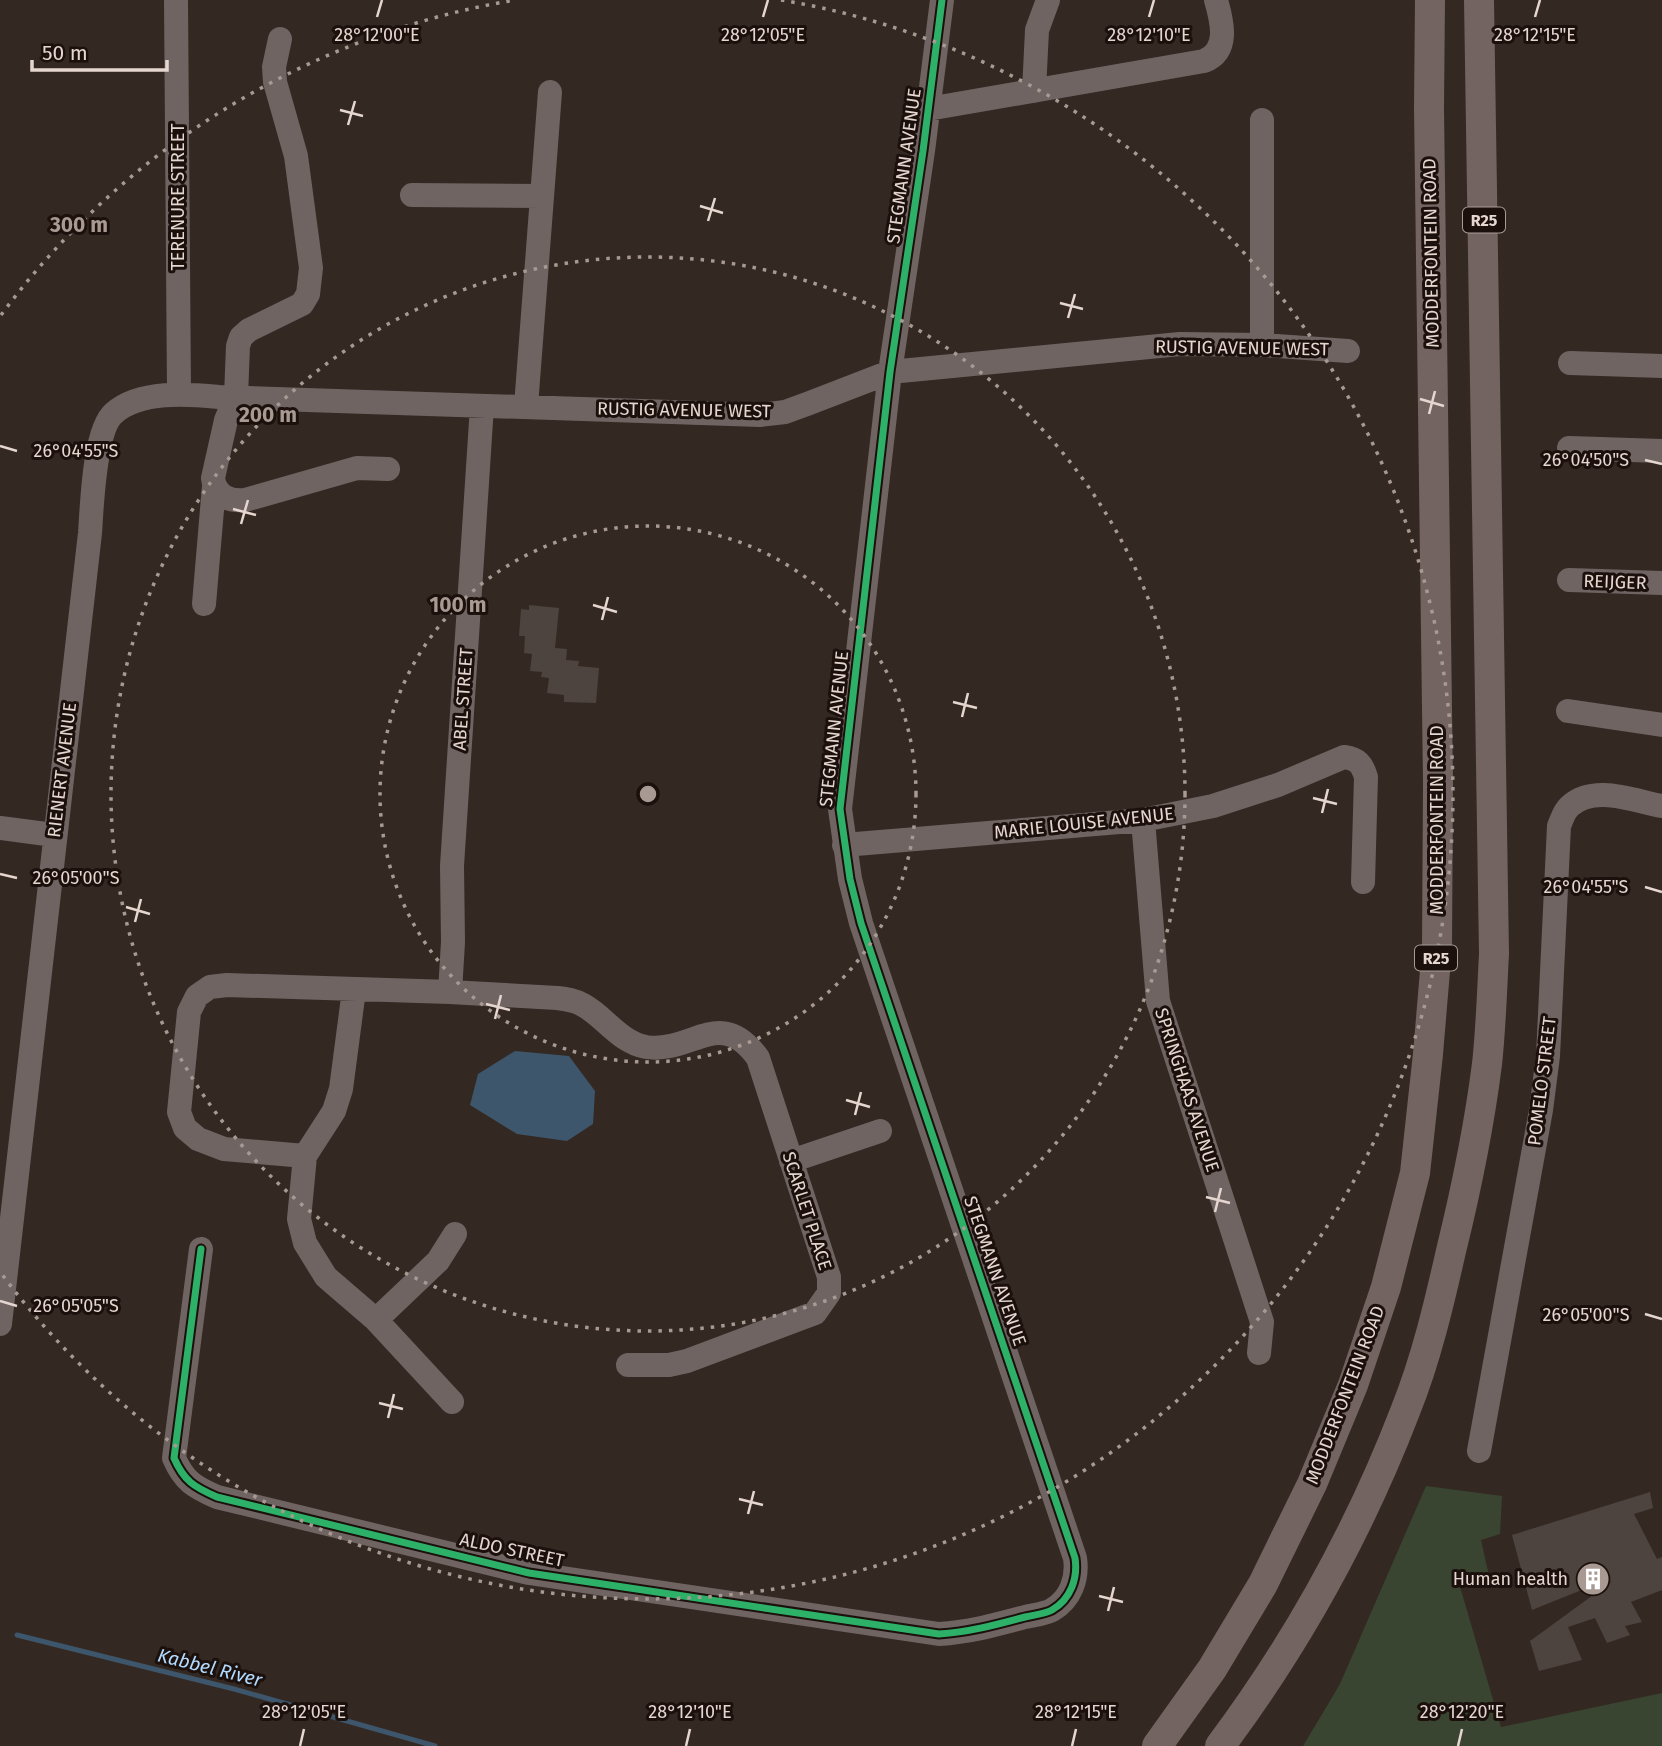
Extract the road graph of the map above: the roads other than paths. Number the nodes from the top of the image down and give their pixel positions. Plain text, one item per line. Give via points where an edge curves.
1 (176, 0) edge
2 (942, 0) edge
3 (1048, 0) edge
4 (1216, 0) edge
5 (1430, 0) edge
6 (1479, 0) edge
7 (280, 39) dead end
8 (1034, 91) junction
9 (550, 92) dead end
10 (928, 109) junction
11 (1262, 120) dead end
12 (412, 195) dead end
13 (542, 196) junction
14 (1262, 345) junction
15 (1348, 351) dead end
16 (1570, 363) dead end
17 (1662, 366) edge
18 (890, 372) junction
19 (179, 393) junction
20 (236, 396) junction
21 (482, 406) junction
22 (526, 406) junction
23 (1569, 448) dead end
24 (1662, 451) edge
25 (388, 469) dead end
26 (214, 486) junction
27 (1569, 580) dead end
28 (1662, 583) edge
29 (204, 604) dead end
30 (1568, 711) dead end
31 (1662, 725) edge
32 (1662, 806) edge
33 (1143, 820) junction
34 (0, 828) edge
35 (54, 835) junction
36 (844, 845) junction
37 (1363, 882) dead end
38 (354, 990) junction
39 (450, 992) junction
40 (880, 1131) dead end
41 (305, 1156) junction
42 (792, 1161) junction
43 (455, 1234) dead end
44 (201, 1249) dead end
45 (376, 1320) junction
46 (0, 1324) edge
47 (1259, 1353) dead end
48 (628, 1366) dead end
49 (452, 1402) dead end
50 (1479, 1451) dead end
51 (1067, 1596) joint
52 (1157, 1746) edge
53 (1220, 1746) edge

1 - 19 street, TERENURE STREET
2 - 10 street, STEGMANN AVENUE
3 - 8 street via 1037,30
4 - 8 street via 1222,40 1211,58
5 - 52 main road, MODDERFONTEIN ROAD / R25 via 1437,947 1415,1173 1386,1287 1353,1385 1312,1484 1263,1584 1212,1670
6 - 53 main road, R25 via 1494,954 1487,1064 1468,1181 1440,1302 1407,1407 1365,1507 1314,1604 1257,1697
7 - 20 street via 275,82 296,156 311,282 302,304 242,337
8 - 10 street
9 - 13 street
10 - 18 street, STEGMANN AVENUE
11 - 14 street
12 - 13 street
13 - 22 street
14 - 15 street, RUSTIG AVENUE WEST
14 - 18 street, RUSTIG AVENUE WEST via 1159,346
16 - 17 street
18 - 22 street, RUSTIG AVENUE WEST via 807,404 760,415
18 - 36 street, STEGMANN AVENUE via 840,809
19 - 20 street, RUSTIG AVENUE WEST
19 - 35 street, RIENERT AVENUE via 132,403 113,413 103,430
20 - 21 street, RUSTIG AVENUE WEST
20 - 26 street via 226,420
21 - 22 street, RUSTIG AVENUE WEST
21 - 39 street, ABEL STREET via 452,866
23 - 24 street
25 - 26 street via 357,468 245,500 228,499
26 - 29 street
27 - 28 street, REIJGER
30 - 31 street
32 - 50 street, POMELO STREET via 1598,794 1567,808 1559,826 1548,1056
33 - 36 street, MARIE LOUISE AVENUE
33 - 37 street, MARIE LOUISE AVENUE via 1213,806 1344,757 1354,759 1363,765 1366,777
33 - 47 street, SPRINGHAAS AVENUE via 1158,1001 1262,1322
34 - 35 street
35 - 46 street, RIENERT AVENUE
36 - 51 street, STEGMANN AVENUE via 861,923 1075,1558 1077,1571
38 - 39 street
38 - 41 street via 341,1089 334,1111
38 - 41 street via 210,987 197,996 189,1012 179,1112 185,1128 198,1139 224,1149
39 - 42 street, SCARLET PLACE via 572,1000 641,1046 657,1048 719,1032 734,1036 758,1058
40 - 42 street
41 - 45 street via 299,1219 305,1243 326,1277
42 - 48 street, SCARLET PLACE via 829,1277 829,1293 823,1303 815,1313 687,1361
43 - 45 street via 438,1261
44 - 51 street, ALDO STREET via 174,1458 181,1474 217,1497 529,1573 939,1634 971,1632 1052,1610
45 - 49 street

